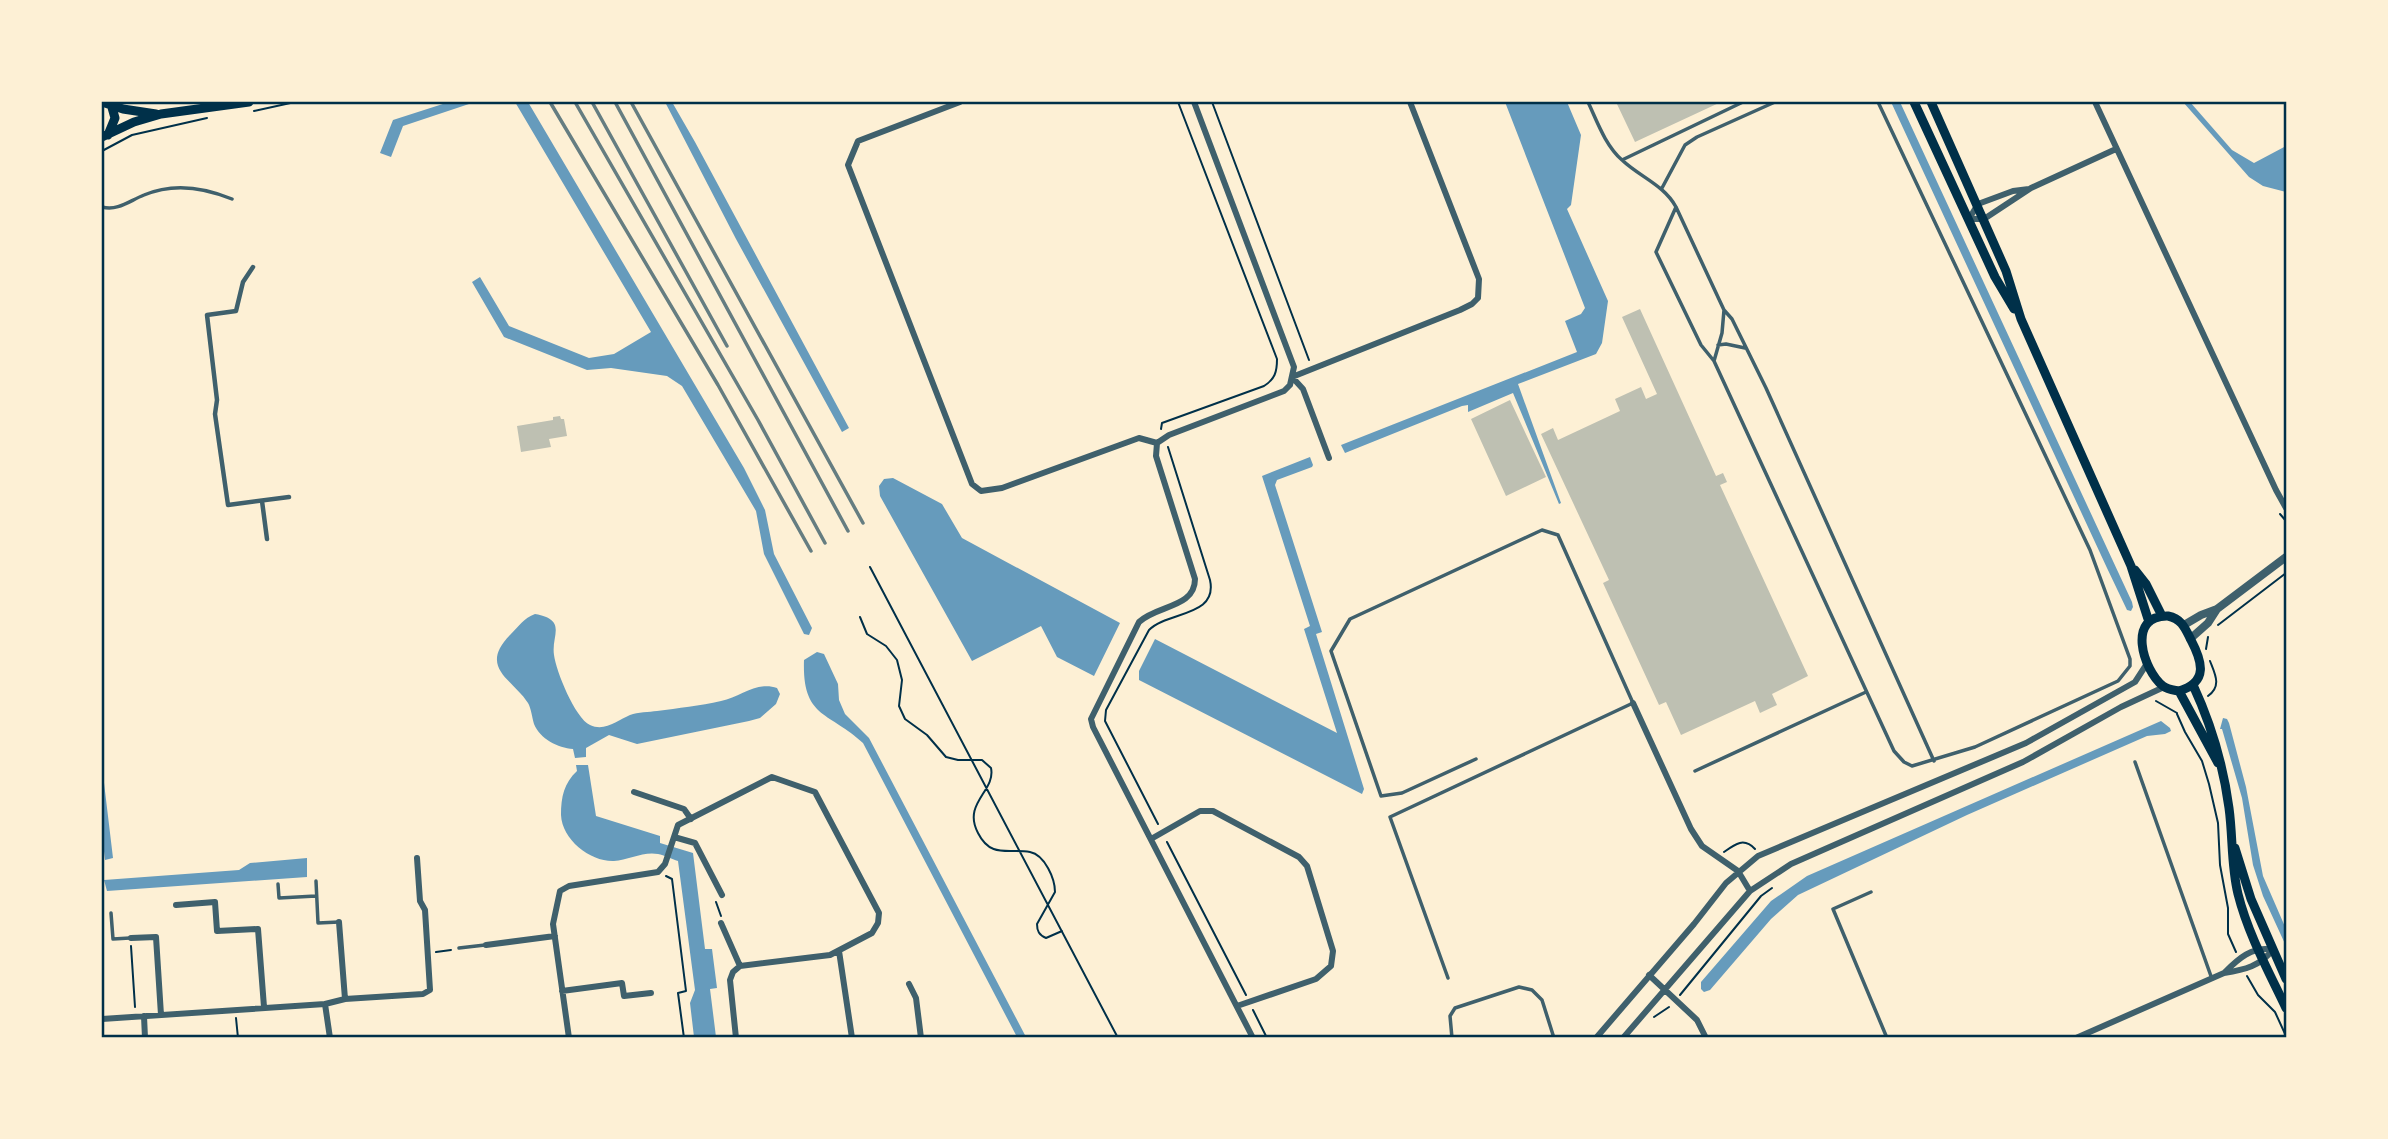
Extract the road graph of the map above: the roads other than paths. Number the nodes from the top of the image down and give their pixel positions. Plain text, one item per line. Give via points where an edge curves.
1 (249, 102) edge
2 (960, 102) edge
3 (1195, 102) edge
4 (1410, 102) edge
5 (1588, 102) edge
6 (1743, 102) edge
7 (1775, 102) edge
8 (1878, 102) edge
9 (1914, 102) edge
10 (1931, 102) edge
11 (2095, 102) edge
12 (106, 103) edge
13 (161, 114) junction
14 (104, 136) edge
15 (2116, 149) junction
16 (1622, 160) junction
17 (1661, 188) junction
18 (2031, 188) junction
19 (232, 199) dead end
20 (1978, 204) junction
21 (102, 206) edge
22 (1676, 207) junction
23 (1969, 219) junction
24 (1984, 219) junction
25 (253, 267) dead end
26 (1724, 310) junction
27 (2021, 319) junction
28 (1717, 346) junction
29 (1747, 349) junction
30 (1714, 361) junction
31 (1292, 377) junction
32 (1157, 443) junction
33 (1329, 458) dead end
34 (289, 497) dead end
35 (262, 501) junction
36 (2287, 508) edge
37 (267, 538) dead end
38 (2287, 557) edge
39 (2131, 566) junction
40 (2217, 609) junction
41 (2162, 616) junction
42 (2149, 622) junction
43 (2184, 625) junction
44 (2190, 639) junction
45 (2148, 662) junction
46 (2193, 685) junction
47 (2164, 687) junction
48 (2179, 691) junction
49 (1866, 692) junction
50 (1633, 703) junction
51 (1476, 759) dead end
52 (1934, 761) junction
53 (2135, 762) dead end
54 (1695, 771) dead end
55 (2222, 772) junction
56 (634, 792) dead end
57 (691, 818) junction
58 (1151, 839) junction
59 (2232, 839) junction
60 (673, 840) junction
61 (417, 858) dead end
62 (1738, 871) junction
63 (316, 881) dead end
64 (278, 884) dead end
65 (1750, 891) junction
66 (1871, 891) dead end
67 (722, 895) road end
68 (316, 896) junction
69 (176, 905) dead end
70 (111, 913) dead end
71 (339, 922) joint
72 (721, 923) road end
73 (555, 936) junction
74 (131, 938) joint
75 (486, 945) joint
76 (459, 948) road end
77 (2258, 948) junction
78 (2273, 949) junction
79 (839, 951) junction
80 (2264, 962) junction
81 (740, 966) junction
82 (2224, 973) junction
83 (1649, 975) junction
84 (1448, 978) dead end
85 (2212, 979) junction
86 (2287, 979) edge
87 (909, 984) dead end
88 (1664, 990) junction
89 (562, 991) junction
90 (651, 993) dead end
91 (345, 999) junction
92 (326, 1004) junction
93 (1237, 1006) junction
94 (264, 1007) junction
95 (2287, 1008) edge
96 (161, 1015) junction
97 (140, 1017) junction
98 (102, 1019) edge
99 (145, 1038) edge
100 (330, 1038) edge
101 (569, 1038) edge
102 (736, 1038) edge
103 (852, 1038) edge
104 (921, 1038) edge
105 (1253, 1038) edge
106 (1452, 1038) edge
107 (1554, 1038) edge
108 (1595, 1038) edge
109 (1623, 1038) edge
110 (1706, 1038) edge
111 (1887, 1038) edge
112 (2076, 1038) edge

1 - 13 main road
2 - 32 street via 858,141 848,165 972,484 981,491 1002,488 1139,438
3 - 31 street via 1289,352
4 - 31 street via 1479,279 1478,298 1460,310
5 - 16 lane
6 - 16 lane
7 - 17 lane via 1685,145
8 - 52 lane via 2099,572 2130,659 2119,681
9 - 23 main road
10 - 20 main road
11 - 15 street
12 - 13 main road
12 - 14 main road via 115,110 115,118
13 - 14 main road
15 - 18 street
15 - 36 street
16 - 17 lane
17 - 22 lane
18 - 20 street
18 - 24 street
19 - 21 lane via 178,187 145,194 115,208
20 - 23 street
20 - 24 main road
22 - 26 lane
22 - 30 lane via 1656,252 1701,345
23 - 24 street
23 - 27 main road via 1995,277
24 - 27 main road
25 - 35 street via 243,282 236,311 207,315 228,505
26 - 28 lane
26 - 29 lane
27 - 39 main road
28 - 29 lane
28 - 30 lane
29 - 52 lane
30 - 49 lane
31 - 32 street via 1284,391
31 - 33 street via 1303,389
32 - 58 street via 1156,456 1195,587 1186,600 1147,614 1139,622 1091,719
34 - 35 street
35 - 37 street
38 - 40 street
39 - 41 main road
39 - 42 main road
40 - 43 street
40 - 44 street
41 - 42 main road
41 - 43 main road via 2175,617
42 - 45 main road via 2141,640
43 - 44 main road
44 - 46 main road via 2201,668
45 - 47 main road
45 - 62 street via 2135,682 2026,743 1758,856
46 - 48 main road
46 - 55 main road via 2216,739
47 - 48 main road
47 - 65 street via 2023,762 1791,864
48 - 55 main road
49 - 52 lane via 1894,751 1904,762 1912,766
49 - 54 lane
50 - 51 lane via 1558,535 1542,530 1350,619 1331,651 1381,796 1402,793
50 - 62 street via 1691,829 1702,846
50 - 84 lane via 1390,817
53 - 85 lane
55 - 59 main road
56 - 57 street via 684,809
57 - 60 street via 678,825
57 - 79 street via 772,777 815,792 879,912 872,933
58 - 93 street
58 - 93 street via 1200,811 1213,811 1299,857 1307,866 1333,951 1331,965 1317,979
59 - 77 main road via 2239,896
59 - 78 main road
60 - 67 street via 695,843
60 - 73 street via 658,872 560,891
61 - 91 street via 430,990
62 - 65 street
62 - 83 street
63 - 68 lane
64 - 68 lane via 279,898
65 - 88 street
66 - 111 lane via 1833,909
68 - 71 lane via 317,923
69 - 94 street via 215,902 217,931 258,929
70 - 74 lane via 113,939
71 - 91 street
72 - 81 street
73 - 75 street
73 - 89 street
74 - 96 street via 156,937
75 - 76 lane
77 - 78 street
77 - 80 main road
77 - 82 street
78 - 80 street
78 - 86 main road
79 - 81 street
79 - 103 street
80 - 82 street
80 - 95 main road
81 - 102 street via 730,980
82 - 85 street
83 - 88 street
83 - 108 street
85 - 112 street
87 - 104 street via 916,998
88 - 109 street
88 - 110 street via 1697,1020
89 - 90 street via 622,983 624,996
89 - 101 street
91 - 92 street
92 - 94 street
92 - 100 street
93 - 105 street
94 - 96 street
96 - 97 street
97 - 98 street
97 - 99 street
106 - 107 lane via 1450,1016 1455,1008 1519,987 1532,990 1542,1000

